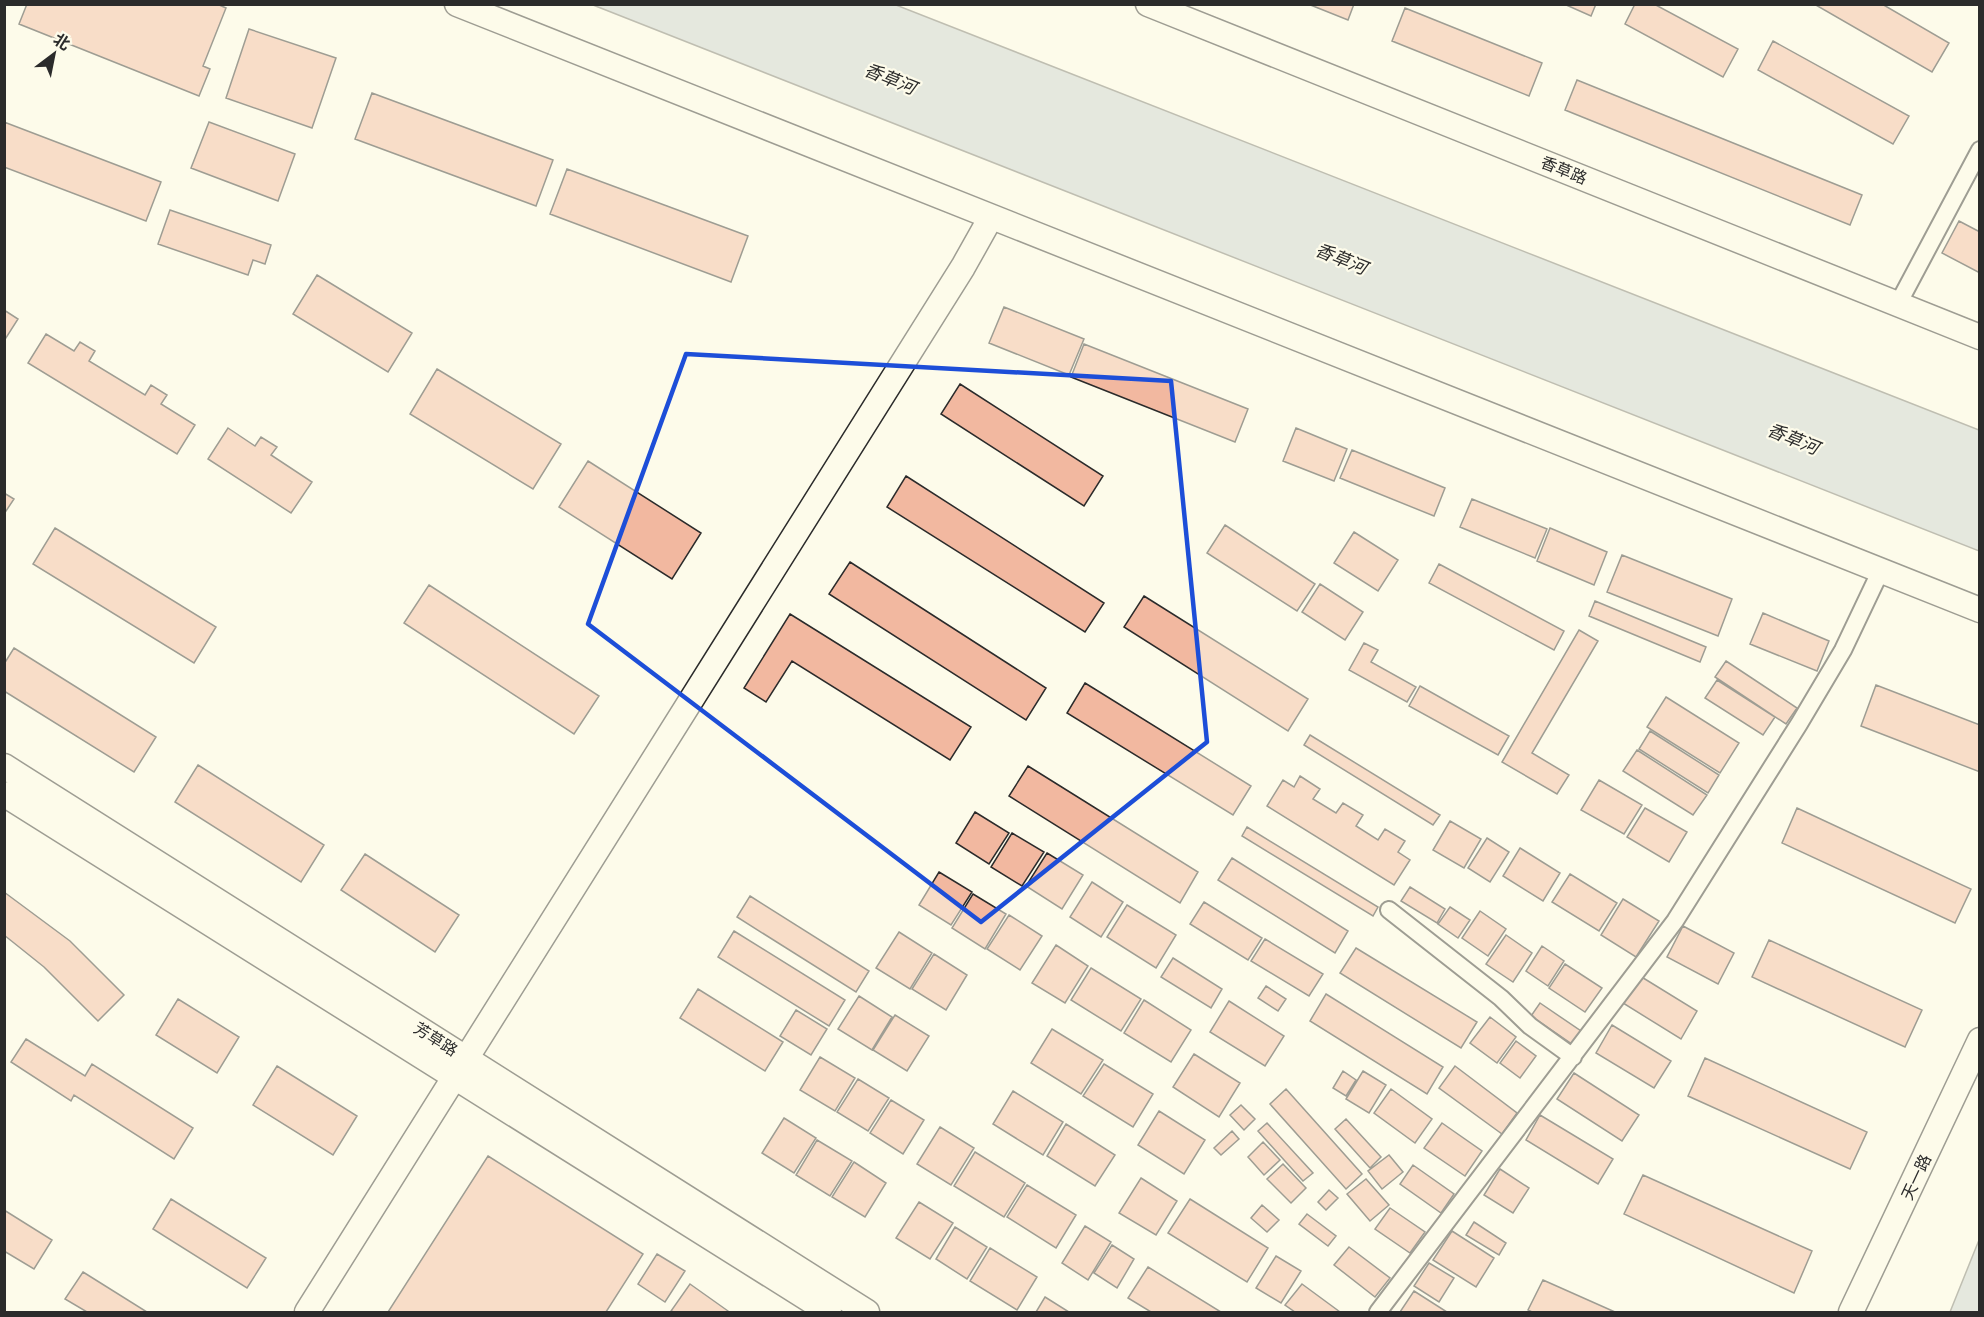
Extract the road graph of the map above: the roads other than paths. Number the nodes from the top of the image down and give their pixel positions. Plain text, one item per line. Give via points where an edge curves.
1 (457, 4) edge
2 (1148, 4) edge
3 (1980, 150) edge
4 (991, 217) junction
5 (1898, 303) junction
6 (1980, 337) edge
7 (1881, 570) junction
8 (1980, 610) edge
9 (4, 766) edge
10 (4, 794) edge
11 (1389, 910) dead end
12 (1980, 1040) edge
13 (1573, 1058) junction
14 (460, 1068) junction
15 (307, 1312) edge
16 (829, 1312) edge
17 (867, 1312) edge
18 (1378, 1312) edge
19 (1851, 1312) edge

1 - 4 street
2 - 5 street, 香草路
3 - 5 street
4 - 7 street
4 - 14 street
5 - 6 street, 香草路
7 - 8 street
7 - 13 street via 1843,650 1800,724 1688,902
9 - 14 street, 芳草路
10 - 14 street, 芳草路
11 - 13 street
12 - 19 street, 天一路
13 - 18 street
14 - 15 street
14 - 16 street, 芳草路
14 - 17 street, 芳草路

